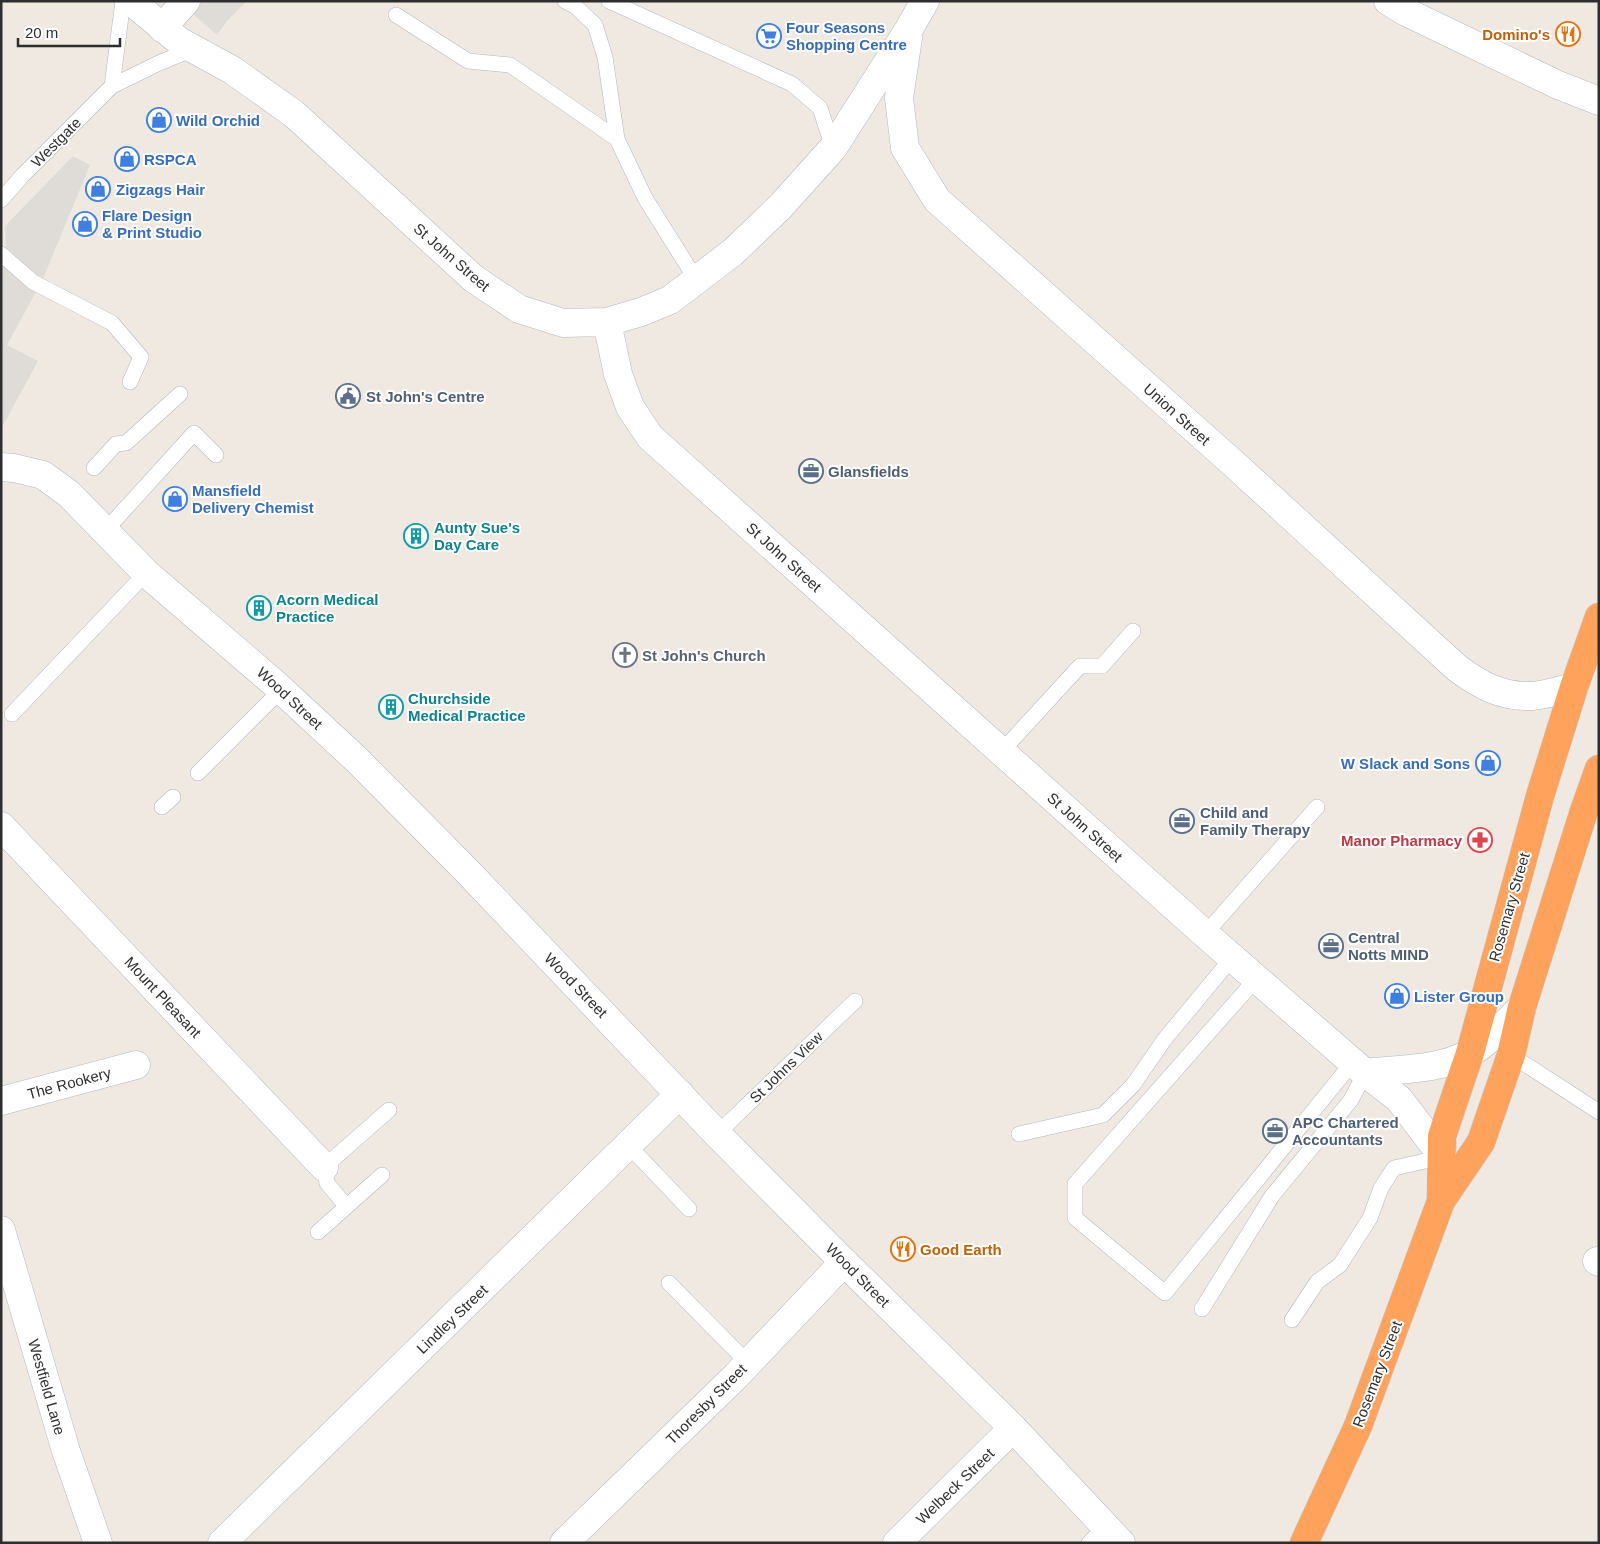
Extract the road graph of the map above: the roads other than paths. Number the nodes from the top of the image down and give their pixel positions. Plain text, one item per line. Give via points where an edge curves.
1 (123, 1) edge
2 (130, 1) edge
3 (186, 1) edge
4 (565, 1) edge
5 (609, 1) edge
6 (924, 1) edge
7 (1398, 5) edge
8 (396, 15) dead end
9 (162, 28) junction
10 (909, 29) junction
11 (193, 49) junction
12 (112, 86) junction
13 (1597, 97) edge
14 (617, 139) junction
15 (833, 148) junction
16 (1, 200) edge
17 (1, 254) edge
18 (697, 281) junction
19 (608, 322) junction
20 (130, 382) dead end
21 (180, 394) dead end
22 (216, 455) dead end
23 (1, 467) edge
24 (94, 468) dead end
25 (105, 531) junction
26 (146, 572) junction
27 (1599, 617) edge
28 (1133, 631) dead end
29 (1574, 687) junction
30 (281, 690) junction
31 (12, 714) dead end
32 (1001, 752) junction
33 (1599, 769) edge
34 (198, 772) dead end
35 (1317, 807) dead end
36 (1591, 815) edge
37 (1, 826) edge
38 (1205, 934) junction
39 (1232, 958) junction
40 (1256, 979) junction
41 (855, 1001) dead end
42 (1522, 1007) junction
43 (1470, 1053) junction
44 (1511, 1055) junction
45 (136, 1065) dead end
46 (1359, 1067) junction
47 (680, 1094) junction
48 (1, 1101) edge
49 (389, 1110) dead end
50 (1599, 1112) edge
51 (718, 1134) junction
52 (1019, 1134) dead end
53 (628, 1146) junction
54 (1443, 1157) junction
55 (324, 1167) junction
56 (382, 1175) dead end
57 (1441, 1201) junction
58 (346, 1206) junction
59 (690, 1210) dead end
60 (1, 1230) edge
61 (318, 1232) dead end
62 (844, 1262) junction
63 (670, 1283) dead end
64 (1202, 1309) dead end
65 (1292, 1320) dead end
66 (748, 1363) junction
67 (1013, 1428) junction
68 (1105, 1537) edge
69 (98, 1543) edge
70 (222, 1543) edge
71 (564, 1543) edge
72 (896, 1543) edge
73 (1304, 1543) edge

1 - 12 lane
2 - 9 street, St John Street
3 - 9 street
4 - 14 lane via 595,25 605,57
5 - 15 lane via 792,84 820,108
6 - 10 street
7 - 13 street via 1558,85
8 - 14 lane via 468,61 510,65
9 - 11 street, St John Street
10 - 15 street
10 - 29 street, Union Street via 899,98 905,148 937,200 1457,668 1479,684 1500,693 1532,696
11 - 12 lane, Westgate
11 - 19 street, St John Street via 232,70 294,114 474,279 519,309 563,323
12 - 16 lane, Westgate
14 - 18 lane via 645,198
15 - 18 street via 780,207
17 - 20 lane via 33,282 112,323 141,357
18 - 19 street via 670,300
19 - 32 street, St John Street via 618,374 630,407 650,437
21 - 24 lane via 126,443 116,444
22 - 25 lane via 194,434
23 - 25 street, Wood Street via 43,475 74,488
25 - 26 street, Wood Street
26 - 30 street, Wood Street
26 - 31 lane
27 - 29 highway, Rosemary Street
28 - 32 lane via 1102,666 1080,666
29 - 43 highway, Rosemary Street via 1540,796
30 - 34 lane
30 - 47 street, Wood Street via 356,759 443,847
32 - 38 street, St John Street
33 - 36 highway, Rosemary Street
35 - 38 lane
36 - 42 highway, Rosemary Street
37 - 55 street, Mount Pleasant
38 - 39 street, St John Street
39 - 40 street, St John Street
39 - 52 lane via 1164,1040 1134,1085 1103,1115
40 - 46 street, St John Street
40 - 46 lane via 1075,1184 1075,1218 1165,1293
41 - 51 lane, St Johns View
42 - 43 street
42 - 44 highway, Rosemary Street
43 - 46 street via 1423,1068
43 - 54 highway, Rosemary Street via 1442,1136
44 - 50 lane
44 - 57 highway, Rosemary Street via 1481,1142
45 - 48 street, The Rookery
46 - 54 street, St John Street via 1399,1099
46 - 64 lane via 1351,1100 1272,1196
47 - 51 street, Wood Street
47 - 53 street, Lindley Street
49 - 55 lane
51 - 62 street, Wood Street
53 - 59 lane
53 - 70 street, Lindley Street
54 - 57 highway, Rosemary Street
54 - 65 lane via 1394,1168 1380,1188 1370,1218 1340,1265 1317,1282
55 - 58 lane via 327,1183
56 - 58 lane
57 - 73 highway, Rosemary Street via 1358,1426
58 - 61 lane
60 - 69 street, Westfield Lane via 66,1451
62 - 66 street, Thoresby Street
62 - 67 street, Wood Street
63 - 66 lane
66 - 71 street, Thoresby Street
67 - 68 street, Wood Street
67 - 72 street, Welbeck Street

